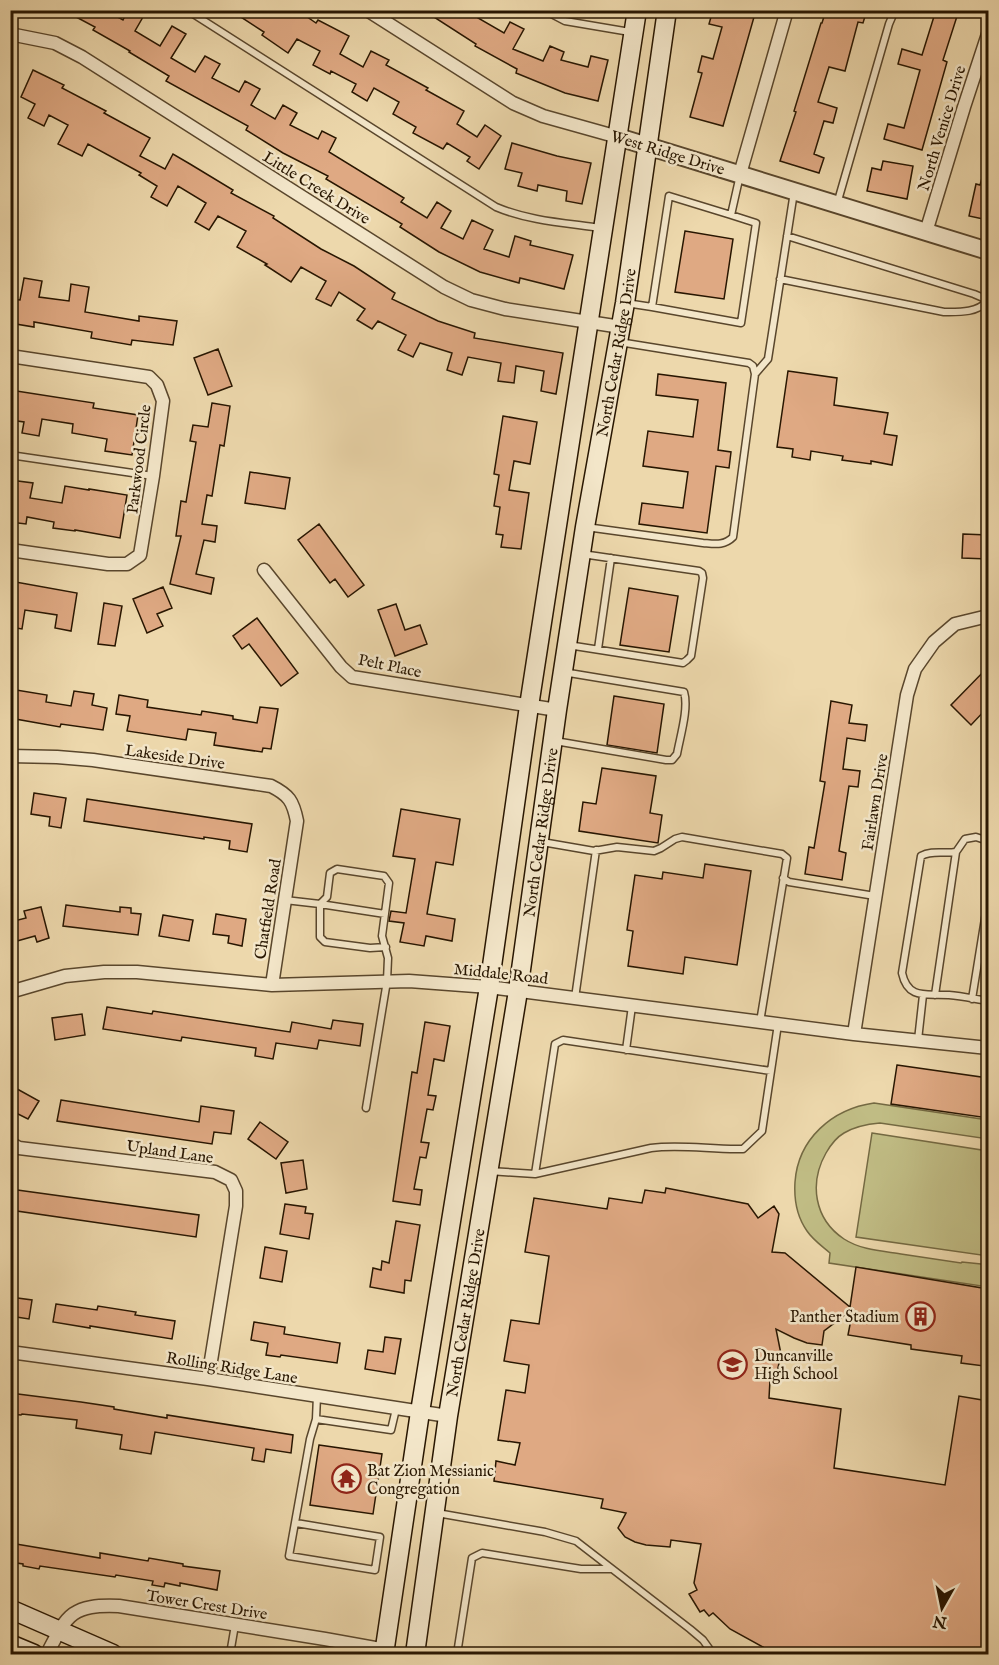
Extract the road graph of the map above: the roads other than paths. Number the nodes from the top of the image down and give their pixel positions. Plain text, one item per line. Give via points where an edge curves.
1 (187, 10) edge
2 (367, 10) edge
3 (544, 10) edge
4 (637, 10) edge
5 (667, 10) edge
6 (788, 10) edge
7 (895, 10) edge
8 (634, 33) junction
9 (10, 34) edge
10 (988, 34) edge
11 (618, 137) junction
12 (647, 146) junction
13 (740, 174) junction
14 (794, 191) junction
15 (837, 205) junction
16 (731, 215) junction
17 (604, 229) junction
18 (926, 232) junction
19 (787, 236) junction
20 (988, 251) edge
21 (780, 279) junction
22 (988, 300) edge
23 (626, 303) junction
24 (652, 307) junction
25 (590, 322) junction
26 (620, 335) junction
27 (10, 356) edge
28 (755, 374) junction
29 (10, 455) edge
30 (153, 476) junction
31 (585, 527) junction
32 (10, 550) edge
33 (581, 554) junction
34 (611, 558) junction
35 (264, 570) dead end
36 (988, 616) edge
37 (567, 645) junction
38 (598, 649) junction
39 (563, 672) junction
40 (529, 706) junction
41 (557, 710) junction
42 (553, 741) junction
43 (10, 756) edge
44 (294, 837) joint
45 (988, 840) edge
46 (539, 842) junction
47 (596, 850) junction
48 (956, 852) junction
49 (783, 878) junction
50 (876, 896) junction
51 (285, 900) junction
52 (988, 900) edge
53 (320, 904) junction
54 (385, 914) junction
55 (386, 947) junction
56 (387, 981) junction
57 (272, 985) junction
58 (489, 987) junction
59 (518, 991) junction
60 (10, 993) edge
61 (923, 995) junction
62 (935, 995) junction
63 (575, 998) junction
64 (972, 999) junction
65 (988, 1001) edge
66 (632, 1005) junction
67 (760, 1022) junction
68 (778, 1024) junction
69 (854, 1034) junction
70 (918, 1041) junction
71 (988, 1048) edge
72 (626, 1050) junction
73 (771, 1071) junction
74 (366, 1108) dead end
75 (10, 1143) edge
76 (488, 1171) junction
77 (535, 1174) junction
78 (10, 1352) edge
79 (208, 1379) junction
80 (317, 1396) junction
81 (396, 1409) junction
82 (420, 1412) junction
83 (448, 1416) junction
84 (316, 1419) junction
85 (435, 1513) junction
86 (296, 1523) junction
87 (612, 1569) junction
88 (10, 1609) edge
89 (230, 1624) junction
90 (60, 1630) junction
91 (10, 1644) edge
92 (385, 1652) edge
93 (34, 1654) edge
94 (48, 1654) edge
95 (113, 1654) edge
96 (231, 1654) edge
97 (239, 1654) edge
98 (415, 1654) edge
99 (457, 1654) edge
100 (713, 1654) edge

1 - 17 lane via 496,207
2 - 11 street, West Ridge Drive via 513,103 543,116
3 - 8 lane via 565,21
4 - 8 main road, North Cedar Ridge Drive
5 - 12 main road, North Cedar Ridge Drive
6 - 13 street
7 - 15 lane
8 - 11 main road, North Cedar Ridge Drive
9 - 25 street, Little Creek Drive via 55,43 82,57 471,300
10 - 18 street, North Venice Drive
11 - 12 street, West Ridge Drive
11 - 17 main road, North Cedar Ridge Drive
12 - 13 street, West Ridge Drive
12 - 23 main road, North Cedar Ridge Drive
13 - 14 street, West Ridge Drive
13 - 16 lane
14 - 15 street, West Ridge Drive
14 - 19 lane
15 - 18 street, West Ridge Drive
16 - 24 lane via 669,196
16 - 24 lane via 756,223 741,323
17 - 25 main road, North Cedar Ridge Drive
18 - 20 street, West Ridge Drive
19 - 21 lane
19 - 22 lane
21 - 22 lane via 944,312 966,312
21 - 28 lane via 768,359
23 - 24 lane
23 - 26 main road, North Cedar Ridge Drive
25 - 26 street, Little Creek Drive
25 - 40 main road, North Cedar Ridge Drive
26 - 28 lane via 749,363
26 - 31 main road, North Cedar Ridge Drive
27 - 30 street, Parkwood Circle via 149,377 163,401
28 - 31 lane via 733,537 728,543
29 - 30 lane
30 - 32 street, Parkwood Circle via 140,555 127,564
31 - 33 main road, North Cedar Ridge Drive
33 - 34 lane
33 - 37 main road, North Cedar Ridge Drive
34 - 38 lane
34 - 38 lane via 699,571 703,578 691,656 687,660 682,663
35 - 40 street, Pelt Place via 352,677
36 - 50 street, Fairlawn Drive via 955,624 934,642 915,669 907,695
37 - 38 lane
37 - 39 main road, North Cedar Ridge Drive
39 - 41 main road, North Cedar Ridge Drive
39 - 42 lane via 684,692 685,710 672,760
40 - 41 street, Pelt Place
40 - 58 main road, North Cedar Ridge Drive
41 - 42 main road, North Cedar Ridge Drive
42 - 46 main road, North Cedar Ridge Drive
43 - 44 street, Lakeside Drive via 93,760 271,786 294,804
44 - 51 street, Chatfield Road
45 - 48 lane via 965,839
46 - 47 lane
46 - 59 main road, North Cedar Ridge Drive
47 - 49 lane via 617,847 654,851 682,837 782,854 787,858
47 - 63 lane
48 - 61 lane via 928,852 921,856 902,973 904,983
48 - 62 lane
49 - 50 lane
49 - 67 lane
50 - 69 street, Fairlawn Drive
51 - 53 lane
51 - 57 street, Chatfield Road
52 - 64 lane
53 - 54 lane
53 - 54 lane via 327,897 330,873 337,869 384,876 389,883
53 - 55 lane via 320,937 325,942
54 - 55 lane via 382,936
55 - 56 lane
56 - 57 street, Middale Road
56 - 58 street, Middale Road
56 - 74 lane
57 - 60 street, Middale Road via 104,972 65,976
58 - 59 street, Middale Road
58 - 82 main road, North Cedar Ridge Drive
59 - 63 street, Middale Road
59 - 76 main road, North Cedar Ridge Drive
61 - 62 lane
61 - 70 lane
62 - 64 lane
63 - 66 street, Middale Road
64 - 65 lane
66 - 67 street, Middale Road
66 - 72 lane
67 - 68 street, Middale Road
68 - 69 street, Middale Road
68 - 73 lane
69 - 70 street, Middale Road
70 - 71 street, Middale Road
72 - 73 lane
72 - 77 lane via 563,1040 555,1044
73 - 77 lane via 762,1131 743,1149 651,1148
75 - 79 street, Upland Lane via 20,1148 215,1172 231,1180 236,1206
76 - 77 lane
76 - 83 main road, North Cedar Ridge Drive
78 - 79 street, Rolling Ridge Lane
79 - 80 street, Rolling Ridge Lane
80 - 81 street, Rolling Ridge Lane
80 - 84 lane
81 - 82 street, Rolling Ridge Lane
81 - 84 lane via 391,1430
82 - 83 street, Rolling Ridge Lane
82 - 92 main road, North Cedar Ridge Drive
83 - 85 main road, North Cedar Ridge Drive
84 - 86 lane
85 - 87 lane via 576,1541
85 - 98 main road, North Cedar Ridge Drive
86 - 86 lane via 289,1556 375,1570 380,1537
87 - 99 lane via 581,1569 482,1553 472,1558
87 - 100 lane via 703,1640
88 - 90 main road
89 - 90 street, Tower Crest Drive via 96,1605 68,1617
89 - 92 street, Tower Crest Drive
89 - 96 lane
90 - 94 street, Tower Crest Drive
90 - 95 main road
91 - 93 main road
96 - 97 lane

